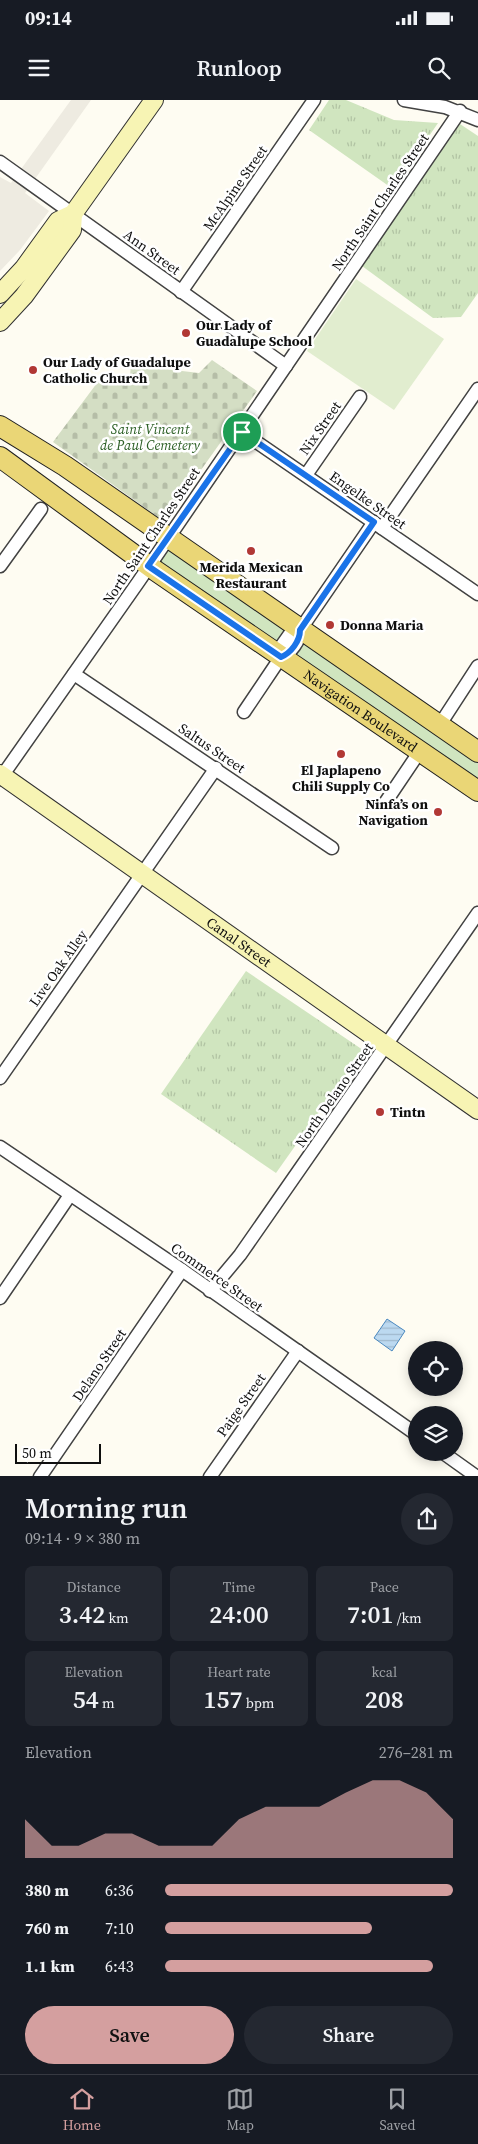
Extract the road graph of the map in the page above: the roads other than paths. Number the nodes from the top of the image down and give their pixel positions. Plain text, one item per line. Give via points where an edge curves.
1 (154, 100) edge
2 (314, 100) edge
3 (404, 100) edge
4 (460, 111) junction
5 (478, 120) edge
6 (0, 162) edge
7 (73, 214) junction
8 (181, 292) junction
9 (0, 294) edge
10 (0, 322) edge
11 (286, 366) junction
12 (478, 388) edge
13 (360, 397) dead end
14 (0, 426) edge
15 (242, 432) junction
16 (0, 457) edge
17 (306, 476) junction
18 (41, 509) dead end
19 (378, 525) junction
20 (167, 538) junction
21 (0, 566) edge
22 (148, 566) junction
23 (478, 594) edge
24 (300, 630) junction
25 (281, 657) junction
26 (478, 666) edge
27 (74, 674) junction
28 (244, 712) dead end
29 (439, 726) junction
30 (420, 751) junction
31 (478, 752) edge
32 (216, 768) junction
33 (1, 776) edge
34 (478, 791) edge
35 (385, 803) dead end
36 (332, 848) dead end
37 (141, 874) junction
38 (478, 913) edge
39 (387, 1046) junction
40 (0, 1078) edge
41 (478, 1110) edge
42 (0, 1147) edge
43 (70, 1195) junction
44 (182, 1270) junction
45 (210, 1291) junction
46 (0, 1298) edge
47 (298, 1351) junction
48 (408, 1428) edge
49 (455, 1461) edge
50 (40, 1476) edge
51 (210, 1476) edge
52 (476, 1476) edge

1 - 7 street
2 - 8 street, McAlpine Street
3 - 4 street
4 - 5 street
4 - 11 street, North Saint Charles Street
6 - 7 street, Ann Street
7 - 8 street, Ann Street
7 - 9 street via 58,221 24,268
7 - 10 street via 72,230 24,296
8 - 11 street, Ann Street
11 - 15 street, North Saint Charles Street
12 - 19 street
13 - 17 street, Nix Street
14 - 20 main road
15 - 17 street, Engelke Street
15 - 20 street, North Saint Charles Street
16 - 22 main road, Navigation Boulevard
17 - 19 street, Engelke Street
18 - 21 street
19 - 23 street, Engelke Street
19 - 24 street
20 - 22 street, North Saint Charles Street
20 - 24 main road
22 - 25 main road, Navigation Boulevard
22 - 27 street, North Saint Charles Street
24 - 25 street via 292,631 280,648
24 - 29 main road
25 - 28 street
25 - 30 main road, Navigation Boulevard
26 - 29 street
27 - 32 street, Saltus Street
27 - 33 street, North Saint Charles Street
29 - 31 main road
30 - 34 main road, Navigation Boulevard
30 - 35 street
32 - 36 street, Saltus Street
32 - 37 street, Live Oak Alley
33 - 37 street, Canal Street
37 - 39 street, Canal Street
37 - 40 street, Live Oak Alley
38 - 39 street, North Delano Street
39 - 41 street, Canal Street
39 - 45 street, North Delano Street via 240,1255
42 - 43 street, Commerce Street
43 - 44 street, Commerce Street
43 - 46 street
44 - 45 street, Commerce Street
44 - 50 street, Delano Street
45 - 47 street, Commerce Street
47 - 48 street, Commerce Street
47 - 51 street, Paige Street
49 - 52 street

